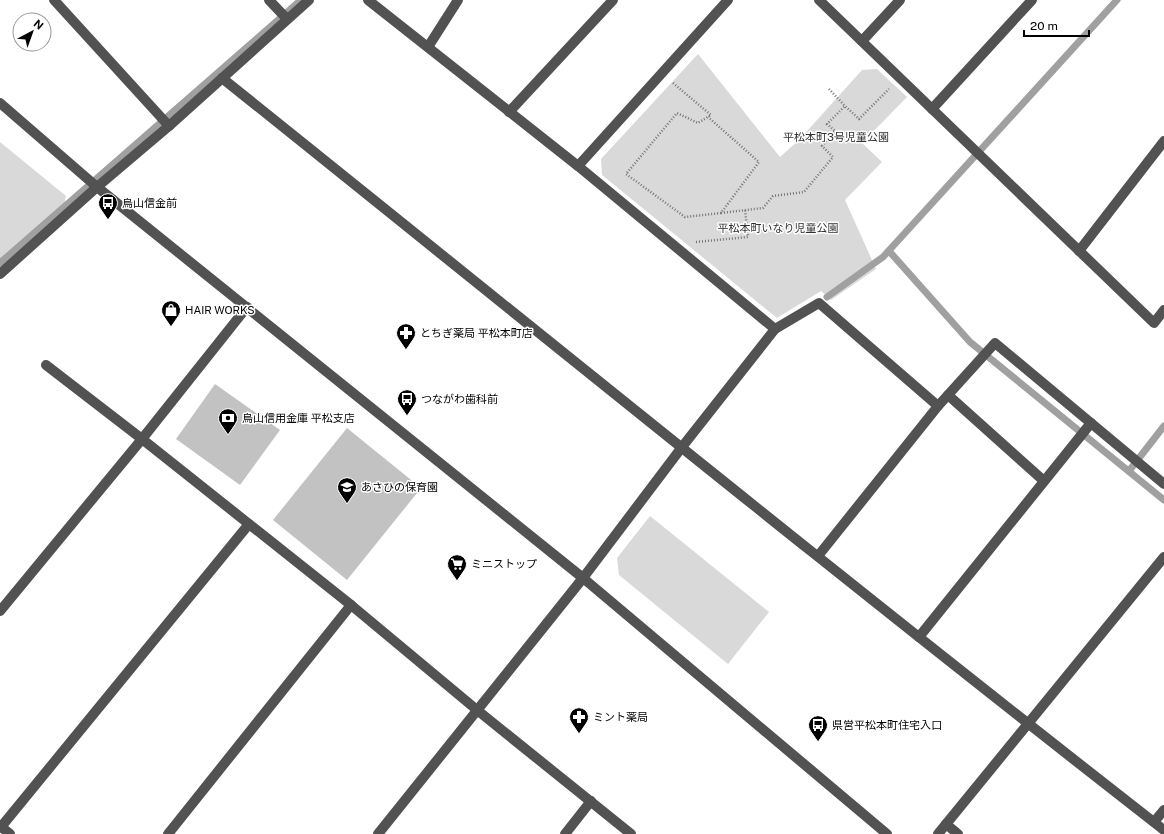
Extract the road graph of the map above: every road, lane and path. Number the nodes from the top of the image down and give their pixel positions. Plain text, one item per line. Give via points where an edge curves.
1 (54, 0) edge
2 (269, 0) edge
3 (309, 0) edge
4 (368, 0) edge
5 (458, 0) edge
6 (613, 0) edge
7 (728, 0) edge
8 (819, 0) edge
9 (900, 0) edge
10 (1032, 0) edge
11 (287, 19) junction
12 (862, 41) junction
13 (428, 46) junction
14 (662, 73) junction
15 (222, 78) junction
16 (900, 78) junction
17 (829, 89) dead end
18 (0, 103) edge
19 (845, 106) junction
20 (932, 109) junction
21 (509, 112) junction
22 (708, 117) junction
23 (169, 126) junction
24 (1164, 141) edge
25 (578, 166) junction
26 (97, 187) junction
27 (745, 210) junction
28 (721, 213) junction
29 (693, 243) dead end
30 (1079, 251) junction
31 (0, 274) edge
32 (247, 307) junction
33 (1164, 310) edge
34 (775, 329) junction
35 (46, 365) dead end
36 (948, 395) junction
37 (938, 406) junction
38 (1091, 423) junction
39 (142, 439) junction
40 (682, 447) junction
41 (1044, 481) junction
42 (1164, 484) edge
43 (249, 524) junction
44 (818, 556) junction
45 (1164, 557) edge
46 (583, 578) junction
47 (351, 605) junction
48 (0, 611) edge
49 (919, 637) junction
50 (477, 710) junction
51 (1028, 723) junction
52 (591, 802) junction
53 (1164, 810) edge
54 (1154, 822) junction
55 (946, 824) junction
56 (0, 826) edge
57 (1164, 830) edge
58 (10, 834) edge
59 (168, 834) edge
60 (378, 834) edge
61 (565, 834) edge
62 (631, 834) edge
63 (886, 834) edge
64 (938, 834) edge
65 (958, 834) edge

1 - 23 street
2 - 11 street
3 - 11 street
4 - 13 street
5 - 13 street
6 - 21 street
7 - 14 street
8 - 12 street
9 - 12 street
10 - 20 street
11 - 15 street
12 - 16 street
13 - 21 street
14 - 22 path via 711,115
14 - 25 street
15 - 23 street
15 - 40 street
16 - 19 path via 859,119
16 - 20 street
17 - 19 path
18 - 26 street
19 - 27 path via 827,124 835,131 822,146 833,158 804,192 773,196 763,208
20 - 30 street
21 - 25 street
22 - 28 path via 759,162
22 - 28 path via 698,123 677,112 626,174 685,217
23 - 26 street
24 - 30 street
25 - 34 street
26 - 31 street
26 - 32 street
27 - 28 path
27 - 29 path via 748,237
30 - 33 street via 1154,323
32 - 39 street
32 - 46 street
34 - 37 street via 820,303
34 - 40 street
35 - 39 street
36 - 37 street
36 - 38 street via 995,343
36 - 41 street
37 - 44 street
38 - 41 street
38 - 42 street
39 - 43 street
39 - 48 street
40 - 44 street
40 - 46 street
41 - 49 street
43 - 47 street
43 - 56 street
44 - 49 street
45 - 51 street
46 - 50 street
46 - 63 street
47 - 50 street
47 - 59 street
49 - 51 street
50 - 52 street
50 - 60 street
51 - 54 street
51 - 55 street
52 - 61 street
52 - 62 street
53 - 54 street
54 - 57 street
55 - 64 street
55 - 65 street
56 - 58 street

